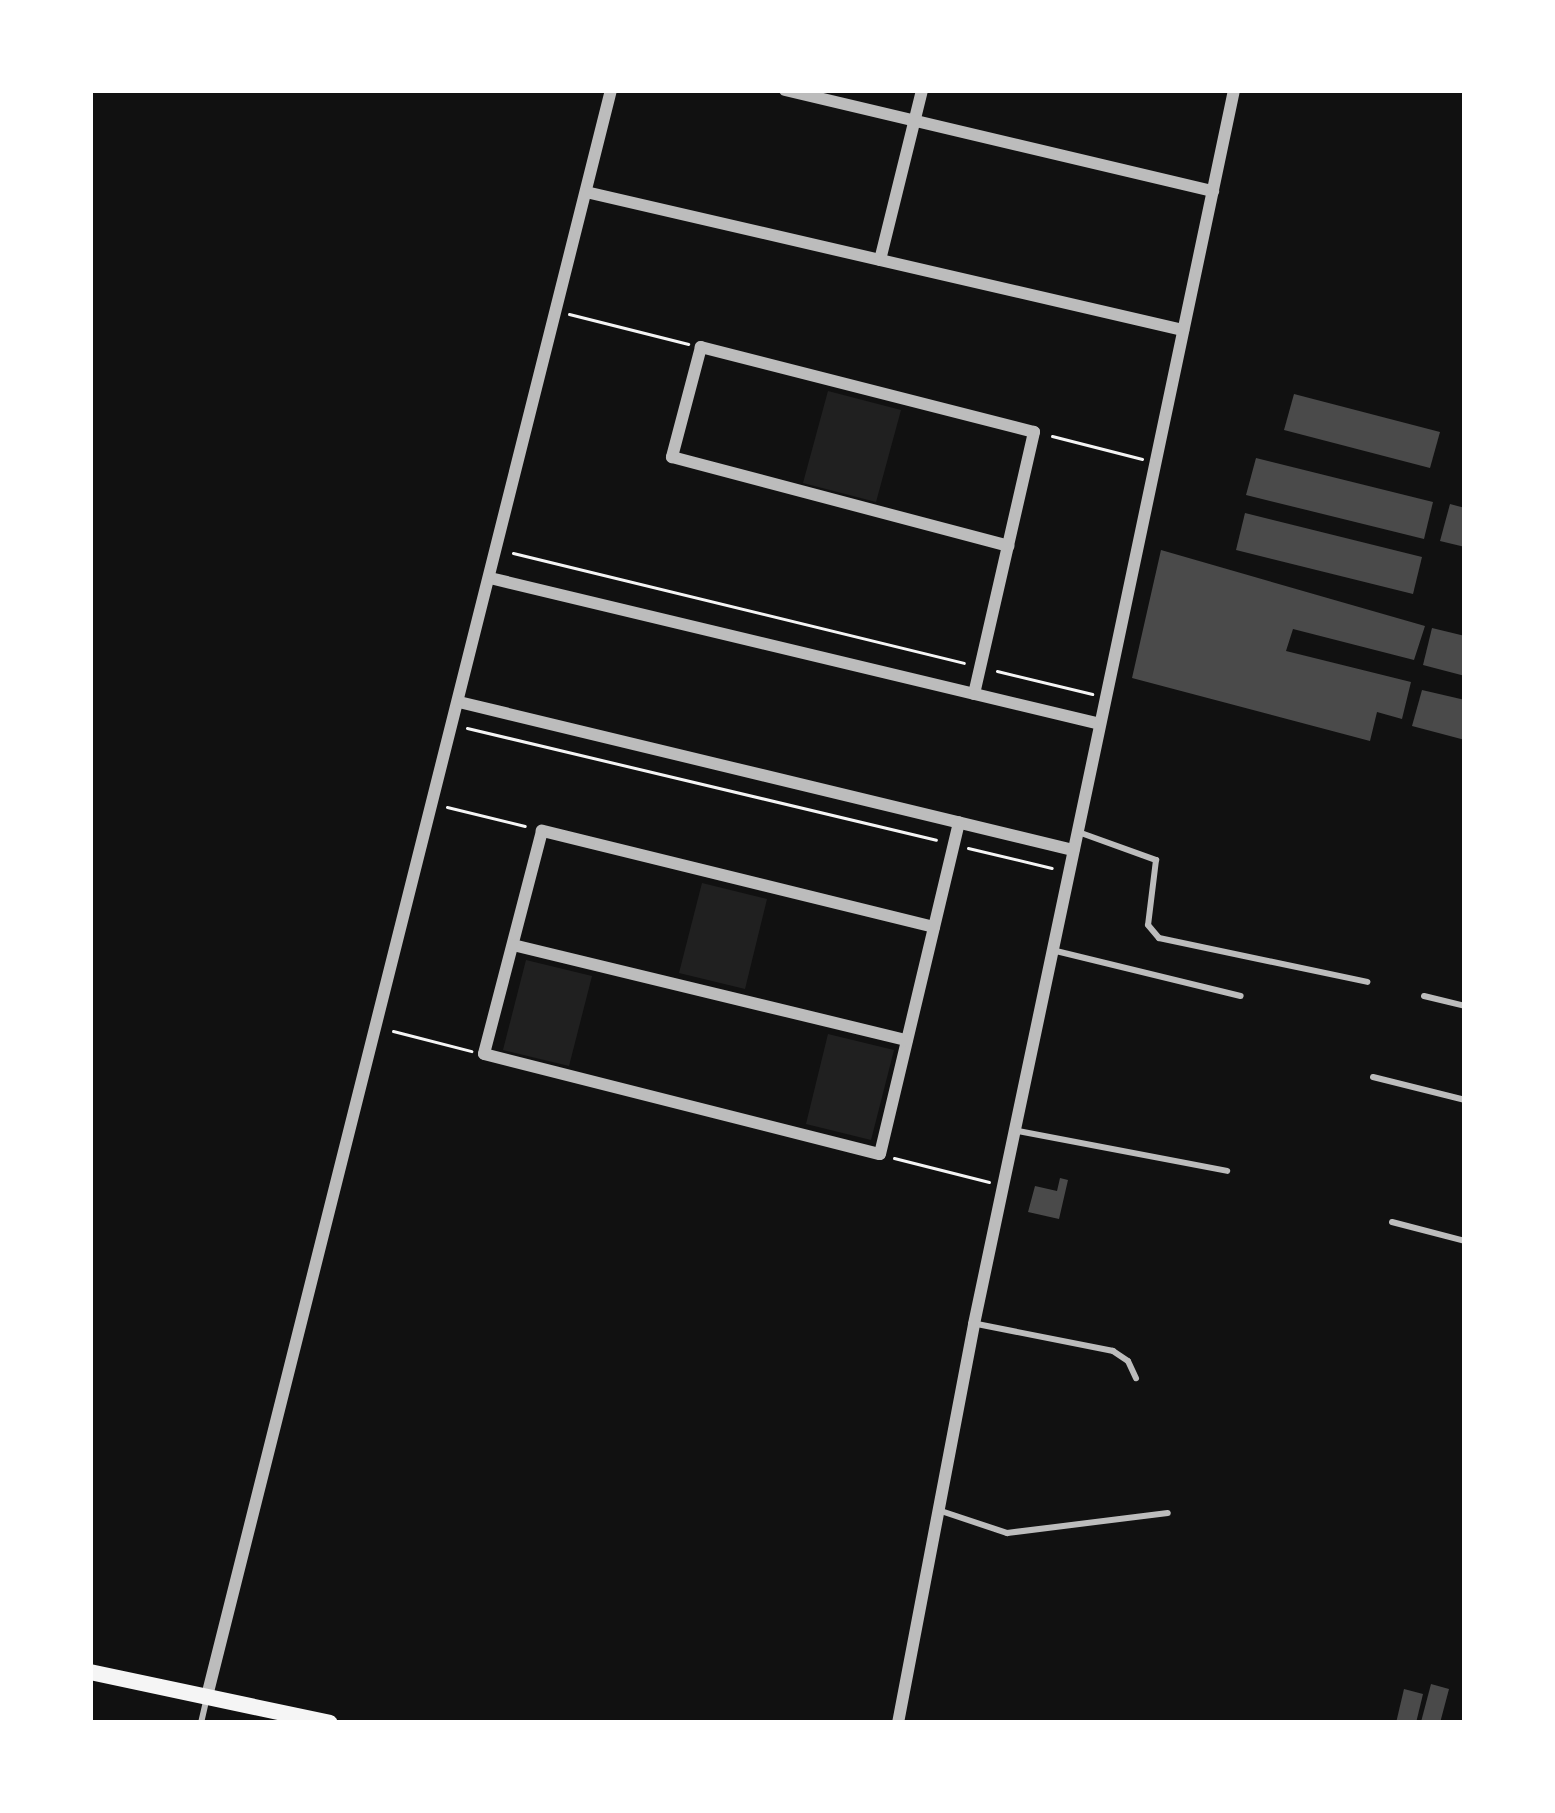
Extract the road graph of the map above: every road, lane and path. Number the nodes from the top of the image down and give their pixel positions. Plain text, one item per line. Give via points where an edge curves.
1 (611, 90) edge
2 (785, 90) edge
3 (922, 90) edge
4 (1234, 90) edge
5 (915, 121) junction
6 (1213, 190) junction
7 (586, 192) junction
8 (880, 260) junction
9 (556, 310) junction
10 (1184, 330) junction
11 (701, 347) junction
12 (1034, 432) junction
13 (1156, 462) junction
14 (1008, 546) junction
15 (497, 549) junction
16 (490, 578) junction
17 (980, 667) junction
18 (974, 694) junction
19 (1106, 698) junction
20 (459, 702) junction
21 (453, 724) junction
22 (1100, 724) junction
23 (433, 804) junction
24 (959, 823) junction
25 (542, 831) junction
26 (1077, 832) junction
27 (954, 845) junction
28 (1073, 850) junction
29 (1069, 872) junction
30 (934, 927) junction
31 (513, 945) junction
32 (1056, 951) junction
33 (1366, 982) dead end
34 (1241, 996) dead end
35 (1424, 996) dead end
36 (1465, 1006) edge
37 (378, 1028) junction
38 (907, 1040) junction
39 (484, 1054) junction
40 (1373, 1077) dead end
41 (1465, 1100) edge
42 (1018, 1131) junction
43 (880, 1154) junction
44 (1227, 1171) dead end
45 (1002, 1186) junction
46 (1392, 1222) dead end
47 (1465, 1241) edge
48 (974, 1324) junction
49 (1136, 1378) dead end
50 (937, 1509) junction
51 (1168, 1513) dead end
52 (90, 1672) edge
53 (207, 1696) junction
54 (201, 1723) edge
55 (330, 1723) edge
56 (898, 1723) edge

1 - 7 street
2 - 5 street
3 - 5 street
4 - 6 street
5 - 6 street
5 - 8 street
6 - 10 street
7 - 8 street
7 - 9 street
8 - 10 street
9 - 11 path
9 - 15 street
10 - 13 street
11 - 12 street
11 - 14 street via 672,457
12 - 13 path
12 - 14 street
13 - 19 street
14 - 17 street
15 - 16 street
15 - 17 path
16 - 18 street
16 - 20 street
17 - 18 street
17 - 19 path
18 - 22 street
19 - 22 street
20 - 21 street
20 - 24 street
21 - 23 street
21 - 27 path
22 - 26 street
23 - 25 path
23 - 37 street
24 - 27 street
24 - 28 street
25 - 30 street
25 - 31 street
26 - 28 street
26 - 33 lane via 1156,860 1148,926 1159,938
27 - 29 path
27 - 30 street
28 - 29 street
29 - 32 street
30 - 38 street
31 - 38 street
31 - 39 street
32 - 34 lane
32 - 42 street
35 - 36 lane
37 - 39 path
37 - 53 street
38 - 43 street
39 - 43 street
40 - 41 lane
42 - 44 lane
42 - 45 street
43 - 45 path
45 - 48 street
46 - 47 lane
48 - 49 lane via 1113,1351
48 - 50 street
50 - 51 lane via 1007,1533
50 - 56 street
52 - 53 main road
53 - 54 lane
53 - 55 main road

